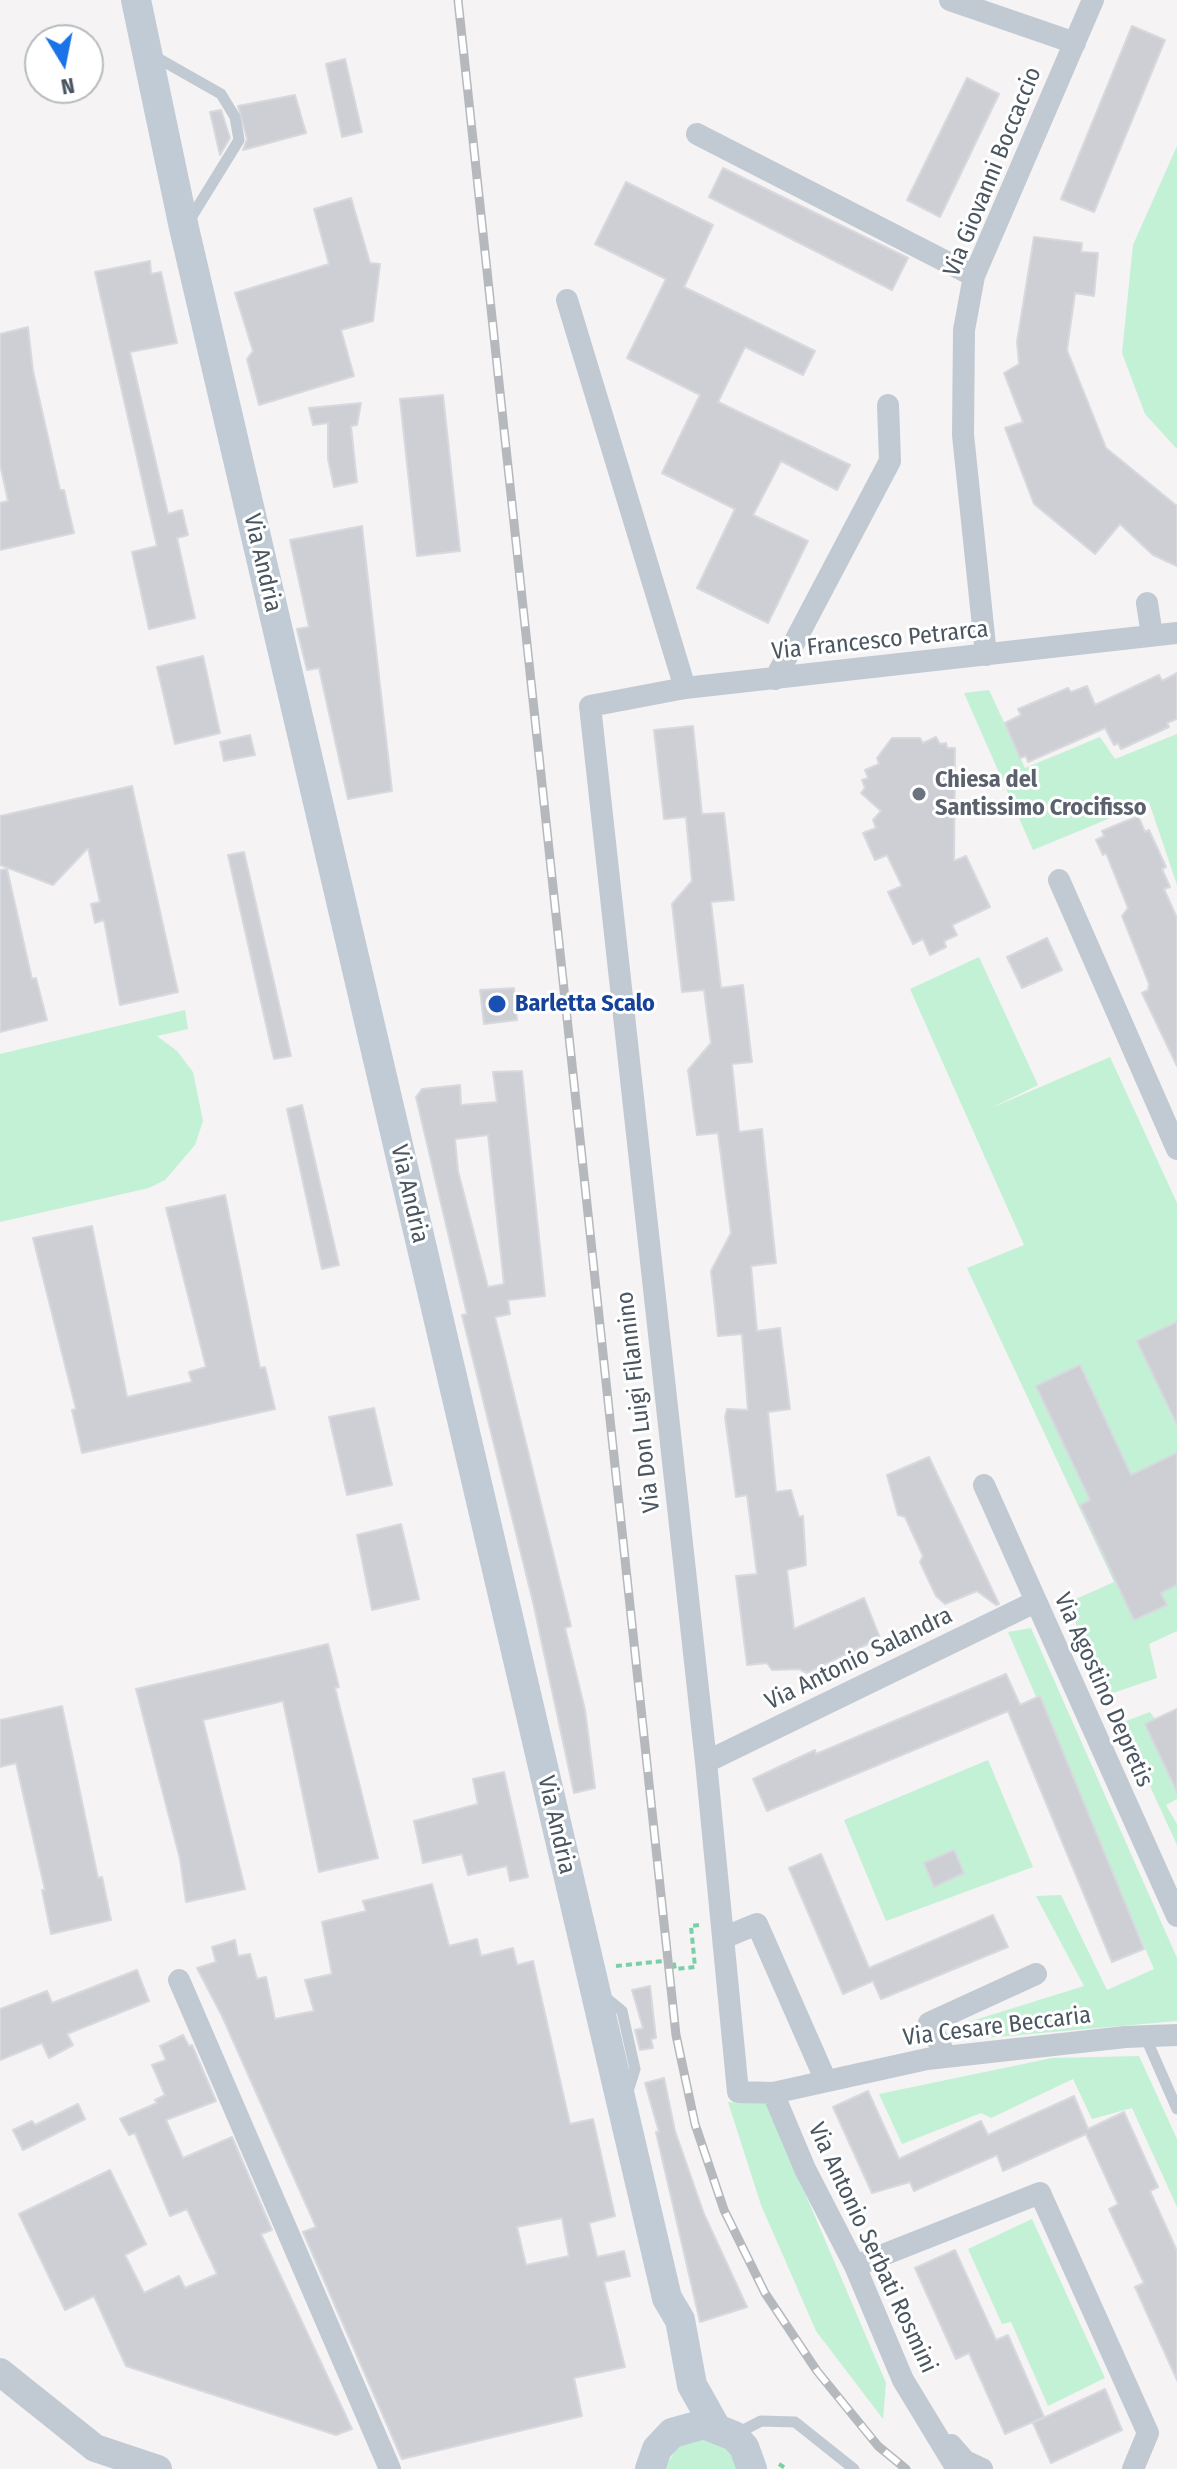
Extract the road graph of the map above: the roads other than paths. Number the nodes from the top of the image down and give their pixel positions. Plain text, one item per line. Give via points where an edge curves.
1 (136, 0) edge
2 (950, 0) edge
3 (1091, 1) edge
4 (1075, 43) junction
5 (147, 51) junction
6 (697, 134) dead end
7 (184, 228) junction
8 (974, 276) junction
9 (567, 300) dead end
10 (888, 405) dead end
11 (1147, 603) dead end
12 (1177, 633) edge
13 (1152, 635) junction
14 (986, 655) junction
15 (775, 679) junction
16 (685, 688) junction
17 (590, 706) joint
18 (1059, 880) dead end
19 (1177, 1149) edge
20 (984, 1485) dead end
21 (1035, 1602) junction
22 (706, 1762) junction
23 (1177, 1916) edge
24 (723, 1938) junction
25 (1036, 1974) dead end
26 (179, 1980) dead end
27 (1177, 2035) edge
28 (1145, 2036) junction
29 (946, 2057) junction
30 (826, 2081) junction
31 (738, 2092) joint
32 (773, 2093) junction
33 (1177, 2109) edge
34 (855, 2266) junction
35 (0, 2372) edge
36 (692, 2385) junction
37 (927, 2423) junction
38 (682, 2428) junction
39 (725, 2431) junction
40 (649, 2466) edge
41 (759, 2467) edge
42 (158, 2469) edge
43 (390, 2469) edge
44 (854, 2469) edge
45 (957, 2469) edge
46 (982, 2469) edge
47 (1133, 2469) edge

1 - 5 main road, Via Andria
2 - 4 street
3 - 4 street, Via Giovanni Boccaccio
4 - 8 street, Via Giovanni Boccaccio
5 - 7 main road, Via Andria
5 - 7 lane via 221,94 235,117 239,140
6 - 8 street
7 - 36 main road, Via Andria via 601,1977 622,2107 667,2298 681,2324
8 - 14 street, Via Giovanni Boccaccio via 964,330 963,435 980,522
9 - 16 street
10 - 15 street via 890,461
11 - 13 street
12 - 13 street, Via Francesco Petrarca
13 - 14 street, Via Francesco Petrarca
14 - 15 street, Via Francesco Petrarca
15 - 16 street, Via Francesco Petrarca
16 - 17 street, Via Francesco Petrarca
17 - 22 street, Via Don Luigi Filannino
18 - 19 street
20 - 21 street, Via Agostino Depretis
21 - 22 street, Via Antonio Salandra
21 - 23 street, Via Agostino Depretis
22 - 24 street, Via Don Luigi Filannino
24 - 30 street via 757,1924
24 - 31 street, Via Don Luigi Filannino
25 - 29 street via 929,2023
26 - 43 street
27 - 28 street, Via Cesare Beccaria
28 - 29 street, Via Cesare Beccaria
28 - 33 lane
29 - 30 street, Via Cesare Beccaria
30 - 32 street, Via Cesare Beccaria
31 - 32 street, Via Cesare Beccaria
32 - 34 street, Via Antonio Serbati Rosmini
34 - 37 street, Via Antonio Serbati Rosmini
34 - 47 street via 1040,2193 1148,2433
35 - 42 street via 95,2448
36 - 38 main road, Via Andria
36 - 39 main road, Via Andria
37 - 45 street
37 - 46 street via 965,2461
38 - 39 main road
38 - 40 main road via 664,2440
39 - 41 main road, Via Andria
39 - 44 lane via 761,2421 795,2422

